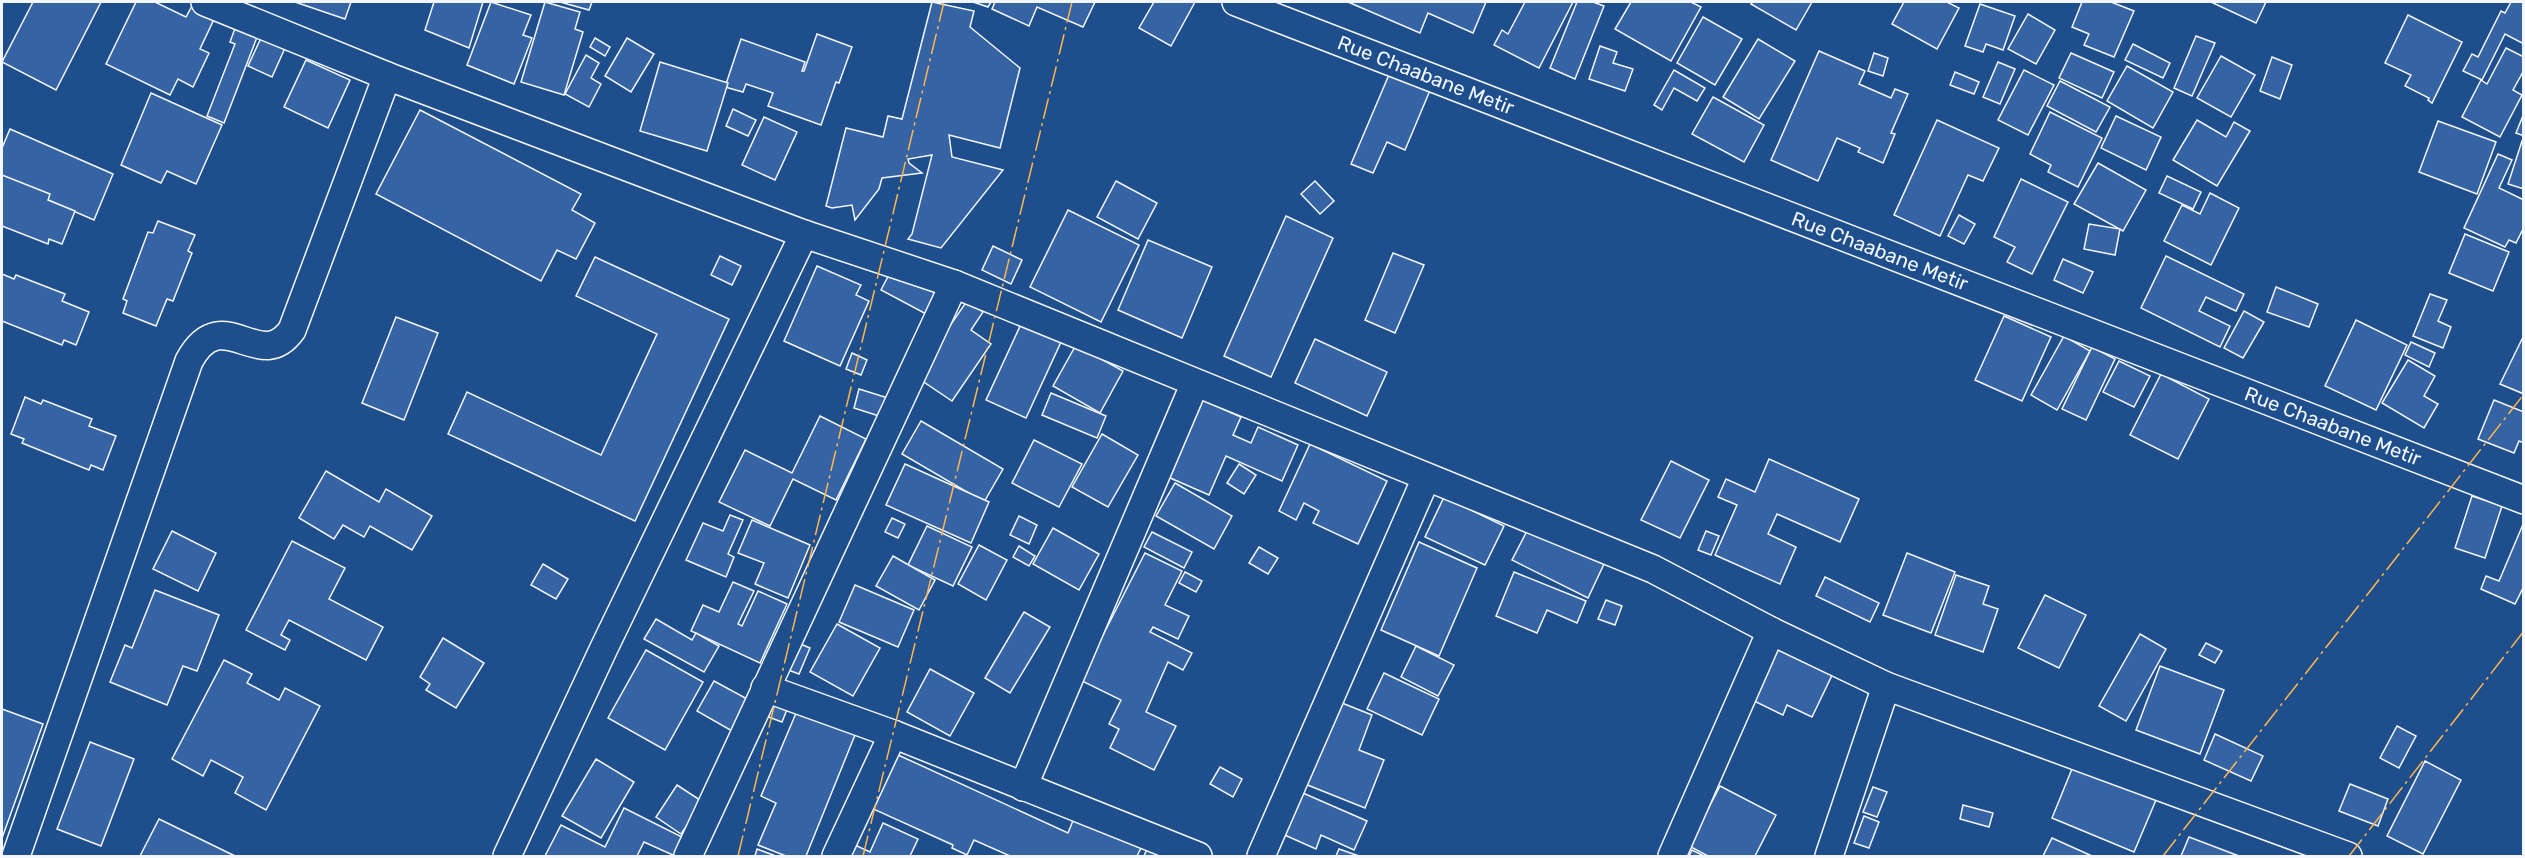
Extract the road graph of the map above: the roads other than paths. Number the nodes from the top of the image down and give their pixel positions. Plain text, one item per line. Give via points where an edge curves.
1 (205, 2) edge
2 (1236, 2) edge
3 (240, 8) edge
4 (387, 76) junction
5 (804, 234) junction
6 (954, 284) junction
7 (1195, 383) junction
8 (1426, 478) junction
9 (2523, 500) edge
10 (1771, 631) junction
11 (1886, 686) junction
12 (765, 688) junction
13 (893, 734) junction
14 (1023, 787) junction
15 (16, 856) edge
16 (507, 856) edge
17 (688, 856) edge
18 (836, 856) edge
19 (1198, 856) edge
20 (1261, 856) edge
21 (1672, 856) edge
22 (1829, 856) edge
23 (2348, 856) edge

1 - 3 street
2 - 9 street, Rue Chaabane Metir
3 - 4 street
4 - 5 street
4 - 15 street via 292,330 277,345 264,347 231,335 217,335 196,350 189,361
5 - 6 street
5 - 16 street
6 - 7 street
6 - 12 street
7 - 8 street
7 - 14 street
8 - 10 street via 1653,569
8 - 20 street
10 - 11 street
10 - 21 street
11 - 22 street
11 - 23 street
12 - 13 street
12 - 17 street
13 - 14 street
13 - 18 street
14 - 19 street

